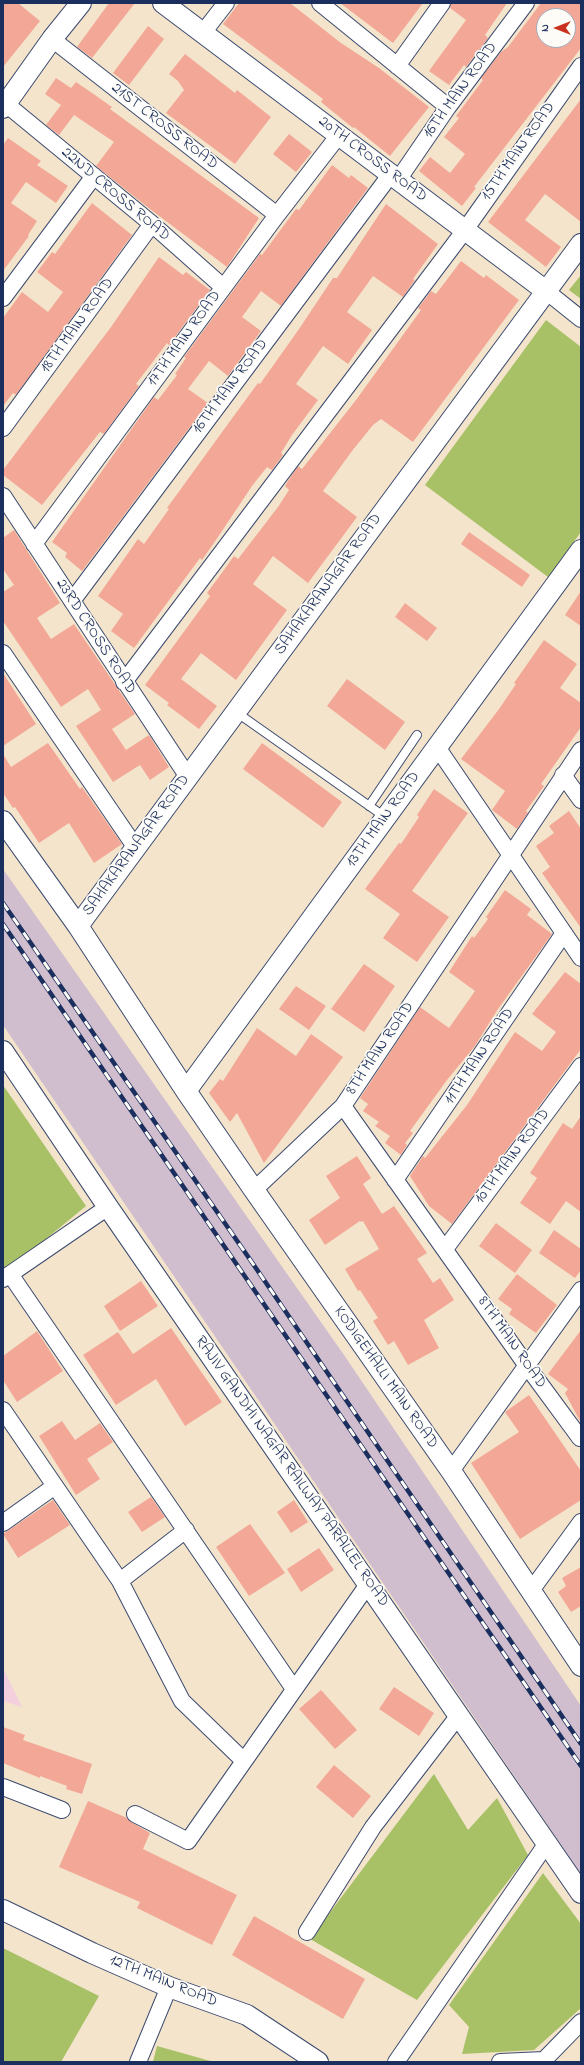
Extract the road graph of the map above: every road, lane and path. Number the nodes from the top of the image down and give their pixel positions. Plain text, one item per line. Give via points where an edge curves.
1 (81, 3) edge
2 (163, 3) edge
3 (226, 3) edge
4 (442, 3) edge
5 (526, 3) edge
6 (326, 5) edge
7 (202, 34) junction
8 (52, 39) junction
9 (397, 66) junction
10 (578, 70) edge
11 (4, 106) edge
12 (448, 107) junction
13 (339, 135) junction
14 (94, 176) junction
15 (394, 177) junction
16 (277, 215) junction
17 (152, 224) junction
18 (464, 230) junction
19 (581, 244) edge
20 (223, 288) junction
21 (546, 291) junction
22 (3, 298) edge
23 (581, 319) edge
24 (3, 428) edge
25 (3, 496) edge
26 (34, 544) junction
27 (581, 550) edge
28 (72, 601) junction
29 (3, 653) edge
30 (124, 682) junction
31 (236, 712) junction
32 (417, 736) dead end
33 (437, 747) junction
34 (581, 750) edge
35 (563, 775) junction
36 (188, 777) junction
37 (581, 800) edge
38 (368, 806) junction
39 (386, 818) junction
40 (3, 821) edge
41 (136, 848) junction
42 (510, 855) junction
43 (78, 926) junction
44 (564, 933) junction
45 (581, 958) edge
46 (3, 1051) edge
47 (581, 1066) edge
48 (186, 1091) junction
49 (343, 1106) junction
50 (396, 1180) junction
51 (254, 1190) junction
52 (108, 1207) junction
53 (445, 1249) junction
54 (7, 1276) edge
55 (581, 1290) edge
56 (527, 1366) junction
57 (6, 1420) edge
58 (581, 1438) edge
59 (451, 1471) junction
60 (55, 1486) junction
61 (581, 1522) edge
62 (3, 1523) edge
63 (186, 1530) junction
64 (120, 1580) junction
65 (368, 1583) junction
66 (530, 1592) junction
67 (581, 1666) edge
68 (294, 1689) junction
69 (459, 1715) junction
70 (244, 1761) junction
71 (3, 1787) edge
72 (62, 1810) dead end
73 (136, 1814) dead end
74 (547, 1843) junction
75 (581, 1893) edge
76 (3, 1910) edge
77 (307, 1932) dead end
78 (169, 1987) junction
79 (581, 2022) edge
80 (545, 2061) edge
81 (138, 2062) edge
82 (318, 2062) edge
83 (396, 2062) edge
84 (500, 2062) edge

1 - 8 street
2 - 7 street, 20TH CROSS ROAD
3 - 7 street
4 - 9 street
5 - 12 street, 16TH MAIN ROAD
6 - 9 street
7 - 13 street, 20TH CROSS ROAD
8 - 11 street
8 - 16 street, 21ST CROSS ROAD
9 - 12 street
10 - 18 street, 15TH MAIN ROAD
11 - 14 street, 22ND CROSS ROAD
12 - 15 street, 16TH MAIN ROAD
13 - 15 street, 20TH CROSS ROAD
13 - 16 street, 17TH MAIN ROAD
14 - 17 street, 22ND CROSS ROAD
14 - 22 street
15 - 18 street, 20TH CROSS ROAD
15 - 28 street, 16TH MAIN ROAD
16 - 20 street, 17TH MAIN ROAD
17 - 20 street, 22ND CROSS ROAD
17 - 24 street, 18TH MAIN ROAD
18 - 21 street, 20TH CROSS ROAD
18 - 30 street, 15TH MAIN ROAD
19 - 21 street, SAHAKARANAGAR ROAD
20 - 26 street, 17TH MAIN ROAD
21 - 23 street, 20TH CROSS ROAD
21 - 31 street, SAHAKARANAGAR ROAD
25 - 26 street, 23RD CROSS ROAD
26 - 28 street, 23RD CROSS ROAD
27 - 33 street, 13TH MAIN ROAD
28 - 30 street, 23RD CROSS ROAD
29 - 41 street
30 - 36 street, 23RD CROSS ROAD
31 - 36 street, SAHAKARANAGAR ROAD
31 - 38 lane
32 - 38 lane
33 - 39 street, 13TH MAIN ROAD
33 - 42 street
34 - 35 street, 8TH MAIN ROAD
35 - 37 street
35 - 42 street, 8TH MAIN ROAD
36 - 41 street, SAHAKARANAGAR ROAD
38 - 39 lane
39 - 48 street, 13TH MAIN ROAD
40 - 43 street, KODIGEHALLI MAIN ROAD
41 - 43 street, SAHAKARANAGAR ROAD
42 - 44 street
42 - 49 street, 8TH MAIN ROAD
43 - 48 street, KODIGEHALLI MAIN ROAD
44 - 45 street
44 - 50 street, 11TH MAIN ROAD
46 - 52 street, RAJIV GANDHI NAGAR RAILWAY PARALLEL ROAD
47 - 53 street, 10TH MAIN ROAD
48 - 51 street, KODIGEHALLI MAIN ROAD
49 - 50 street, 8TH MAIN ROAD
49 - 51 street
50 - 53 street, 8TH MAIN ROAD
51 - 59 street, KODIGEHALLI MAIN ROAD
52 - 54 street
52 - 65 street, RAJIV GANDHI NAGAR RAILWAY PARALLEL ROAD
53 - 56 street, 8TH MAIN ROAD
54 - 63 street
55 - 56 street
56 - 58 street, 8TH MAIN ROAD
56 - 59 street
57 - 60 street
59 - 66 street, KODIGEHALLI MAIN ROAD
60 - 62 street
60 - 64 street
61 - 66 street
63 - 64 street
63 - 68 street
64 - 70 street via 182,1701
65 - 68 street
65 - 69 street, RAJIV GANDHI NAGAR RAILWAY PARALLEL ROAD
66 - 67 street, KODIGEHALLI MAIN ROAD
68 - 70 street
69 - 74 street, RAJIV GANDHI NAGAR RAILWAY PARALLEL ROAD
69 - 77 street via 372,1827
70 - 73 street via 188,1841
71 - 72 street
74 - 75 street, RAJIV GANDHI NAGAR RAILWAY PARALLEL ROAD
74 - 83 street
76 - 78 street, 12TH MAIN ROAD
78 - 81 street
78 - 82 street, 12TH MAIN ROAD via 247,2016
79 - 80 street
80 - 84 street

